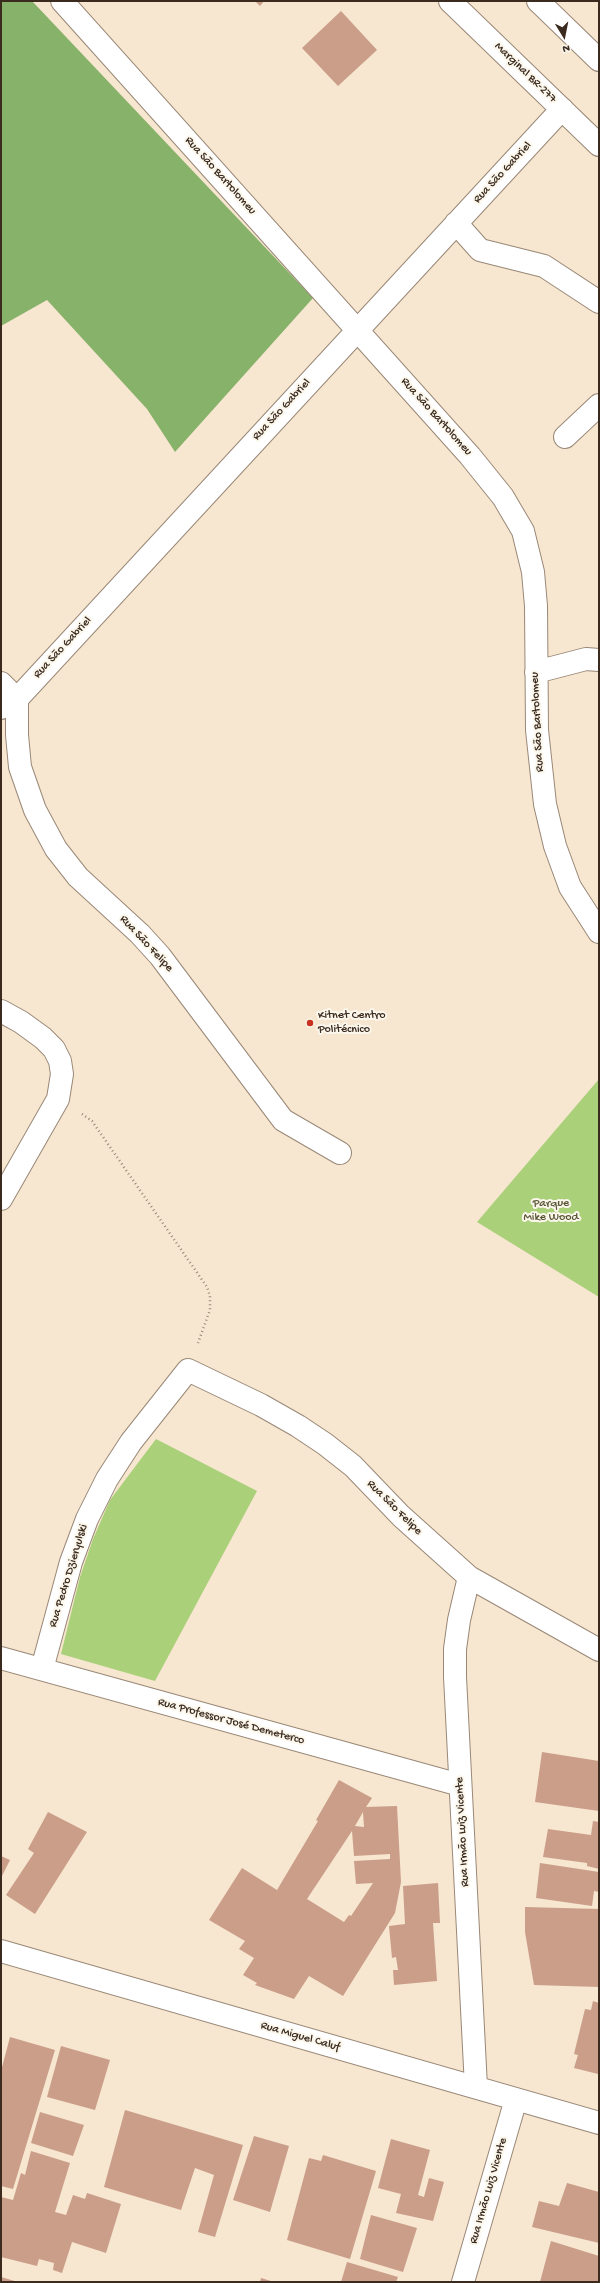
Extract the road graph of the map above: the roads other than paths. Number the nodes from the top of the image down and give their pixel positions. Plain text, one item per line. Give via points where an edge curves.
1 (62, 1) edge
2 (450, 1) edge
3 (538, 1) edge
4 (599, 60) edge
5 (562, 109) junction
6 (599, 145) edge
7 (456, 223) junction
8 (599, 302) edge
9 (357, 329) junction
10 (599, 405) edge
11 (565, 437) dead end
12 (599, 660) edge
13 (536, 672) junction
14 (1, 683) edge
15 (9, 704) edge
16 (599, 932) edge
17 (1, 1011) edge
18 (340, 1153) dead end
19 (1, 1200) edge
20 (188, 1370) joint
21 (469, 1577) junction
22 (599, 1650) edge
23 (1, 1658) edge
24 (42, 1669) junction
25 (460, 1785) junction
26 (1, 1951) edge
27 (476, 2087) junction
28 (516, 2099) junction
29 (599, 2123) edge
30 (463, 2282) edge

1 - 9 main road, Rua São Bartolomeu
2 - 5 main road, Marginal BR-277
3 - 4 main road
5 - 6 main road, Marginal BR-277
5 - 7 main road, Rua São Gabriel
7 - 8 main road via 480,250 544,266
7 - 9 main road, Rua São Gabriel
9 - 13 main road, Rua São Bartolomeu via 504,497 523,532 533,572
9 - 15 main road, Rua São Gabriel
10 - 11 main road
12 - 13 main road via 586,658
13 - 16 main road, Rua São Bartolomeu via 540,774 555,846 570,887
14 - 15 main road
15 - 18 main road, Rua São Felipe via 20,766 35,810 56,849 78,877 160,956 283,1120
17 - 19 main road via 21,1022 54,1049 60,1061 62,1074 58,1099
20 - 21 main road, Rua São Felipe via 261,1405 325,1444 353,1466 406,1521
20 - 24 main road, Rua Pedro Dzieryulski via 131,1442 107,1479 87,1519 71,1562
21 - 22 main road, Rua São Felipe
21 - 25 main road, Rua Irmão Luiz Vicente via 455,1649
23 - 24 main road, Rua Professor José Demeterco
24 - 25 main road, Rua Professor José Demeterco
25 - 27 main road, Rua Irmão Luiz Vicente
26 - 27 main road, Rua Miguel Caluf
27 - 28 main road, Rua Miguel Caluf
28 - 29 main road, Rua Miguel Caluf
28 - 30 main road, Rua Irmão Luiz Vicente

